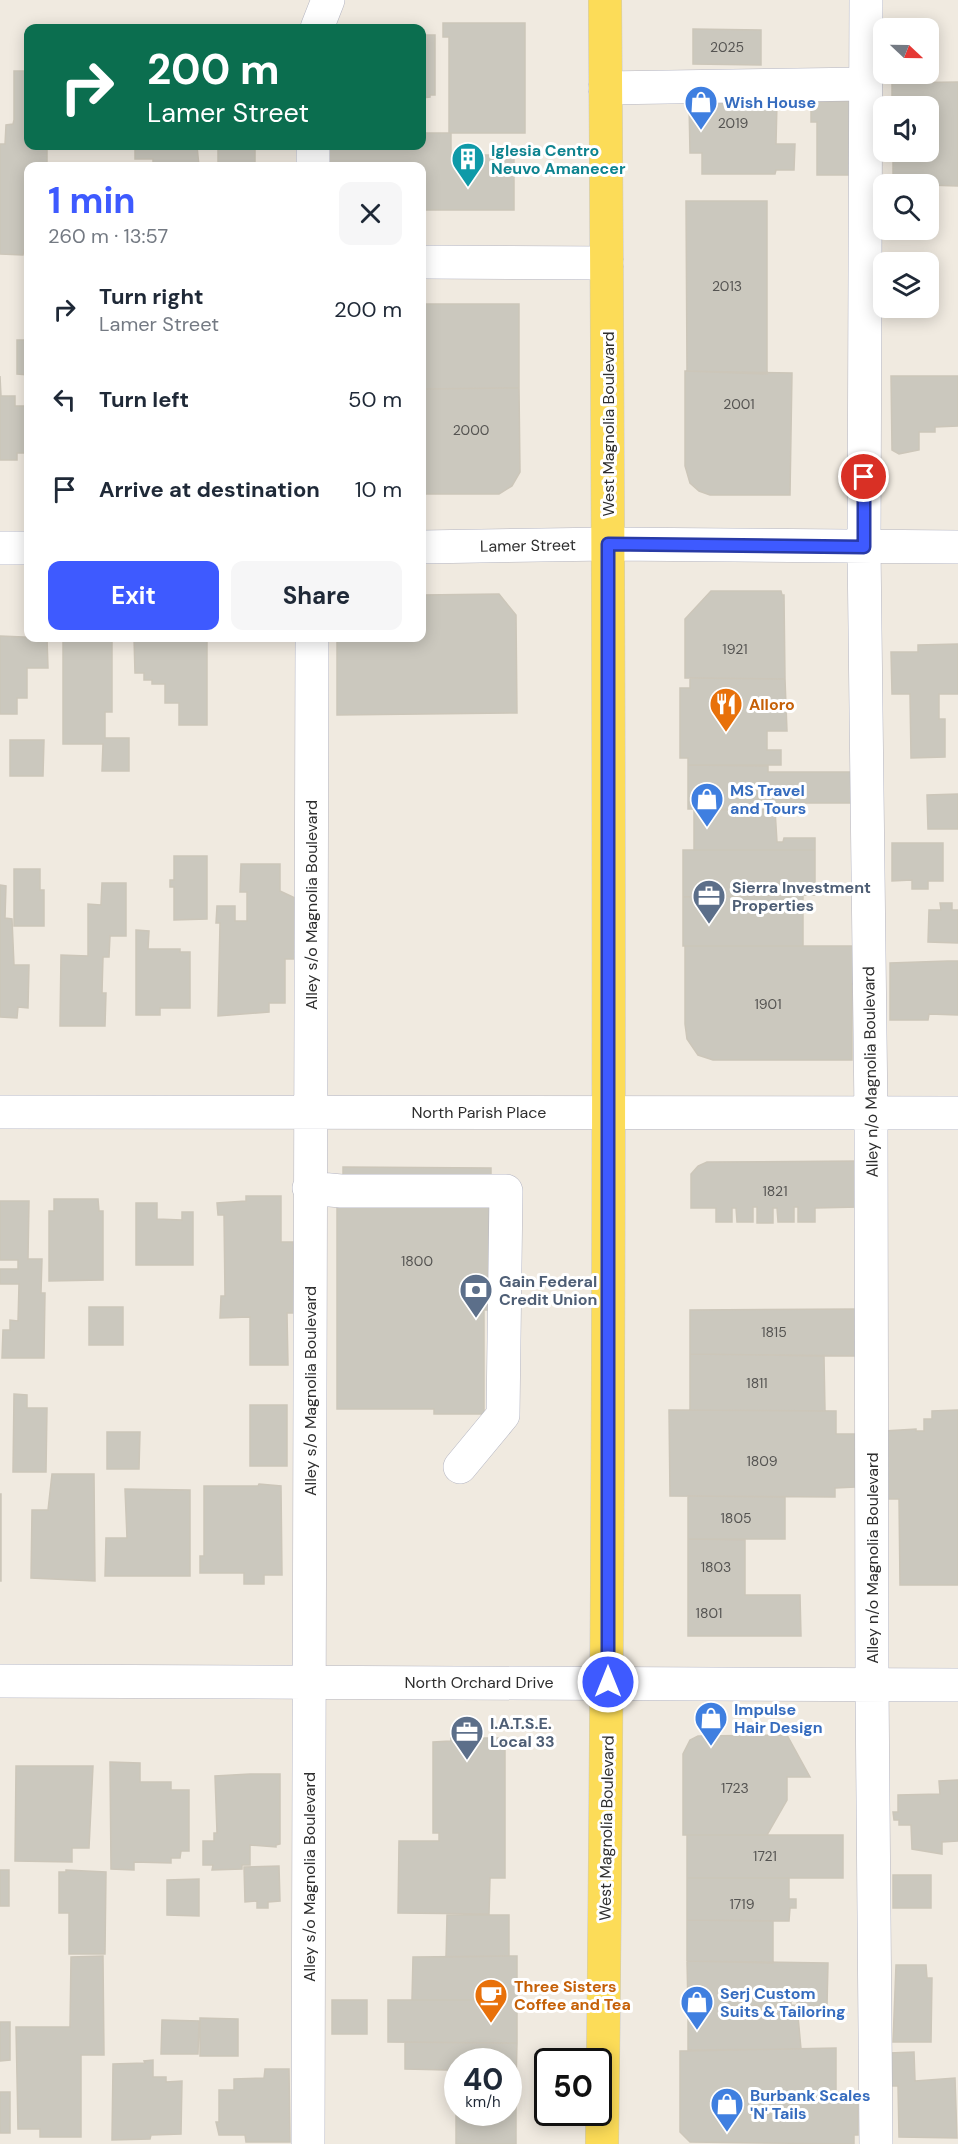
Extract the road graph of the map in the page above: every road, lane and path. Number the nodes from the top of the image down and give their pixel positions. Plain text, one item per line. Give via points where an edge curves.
1 (328, 0) edge
2 (604, 0) edge
3 (866, 0) edge
4 (319, 24) edge
5 (865, 84) junction
6 (605, 88) junction
7 (426, 262) edge
8 (607, 263) junction
9 (608, 544) junction
10 (426, 547) edge
11 (864, 547) junction
12 (958, 547) edge
13 (0, 548) edge
14 (24, 548) edge
15 (312, 642) edge
16 (0, 1112) edge
17 (310, 1112) junction
18 (608, 1112) junction
19 (958, 1113) edge
20 (871, 1114) junction
21 (309, 1188) junction
22 (460, 1467) dead end
23 (0, 1681) edge
24 (309, 1682) junction
25 (608, 1682) junction
26 (872, 1685) junction
27 (958, 1685) edge
28 (308, 2144) edge
29 (602, 2144) edge
30 (876, 2144) edge

1 - 4 street
2 - 6 main road, West Magnolia Boulevard
3 - 5 street, Alley n/o Magnolia Boulevard
5 - 6 street
5 - 11 street, Alley n/o Magnolia Boulevard
6 - 8 main road, West Magnolia Boulevard
7 - 8 street
8 - 9 main road, West Magnolia Boulevard
9 - 10 street, Lamer Street
9 - 11 street, Lamer Street
9 - 18 main road, West Magnolia Boulevard
11 - 12 street, Lamer Street
11 - 20 street, Alley n/o Magnolia Boulevard
13 - 14 street
15 - 17 street, Alley s/o Magnolia Boulevard
16 - 17 street, North Parish Place
17 - 18 street, North Parish Place
17 - 21 street, Alley s/o Magnolia Boulevard
18 - 20 street, North Parish Place
18 - 25 main road, West Magnolia Boulevard
19 - 20 street, North Parish Place
20 - 26 street, Alley n/o Magnolia Boulevard
21 - 22 street via 506,1191 503,1415
21 - 24 street, Alley s/o Magnolia Boulevard
23 - 24 street, North Orchard Drive
24 - 25 street, North Orchard Drive
24 - 28 street, Alley s/o Magnolia Boulevard
25 - 26 street, North Orchard Drive
25 - 29 main road, West Magnolia Boulevard
26 - 27 street, North Orchard Drive
26 - 30 street, Alley n/o Magnolia Boulevard

